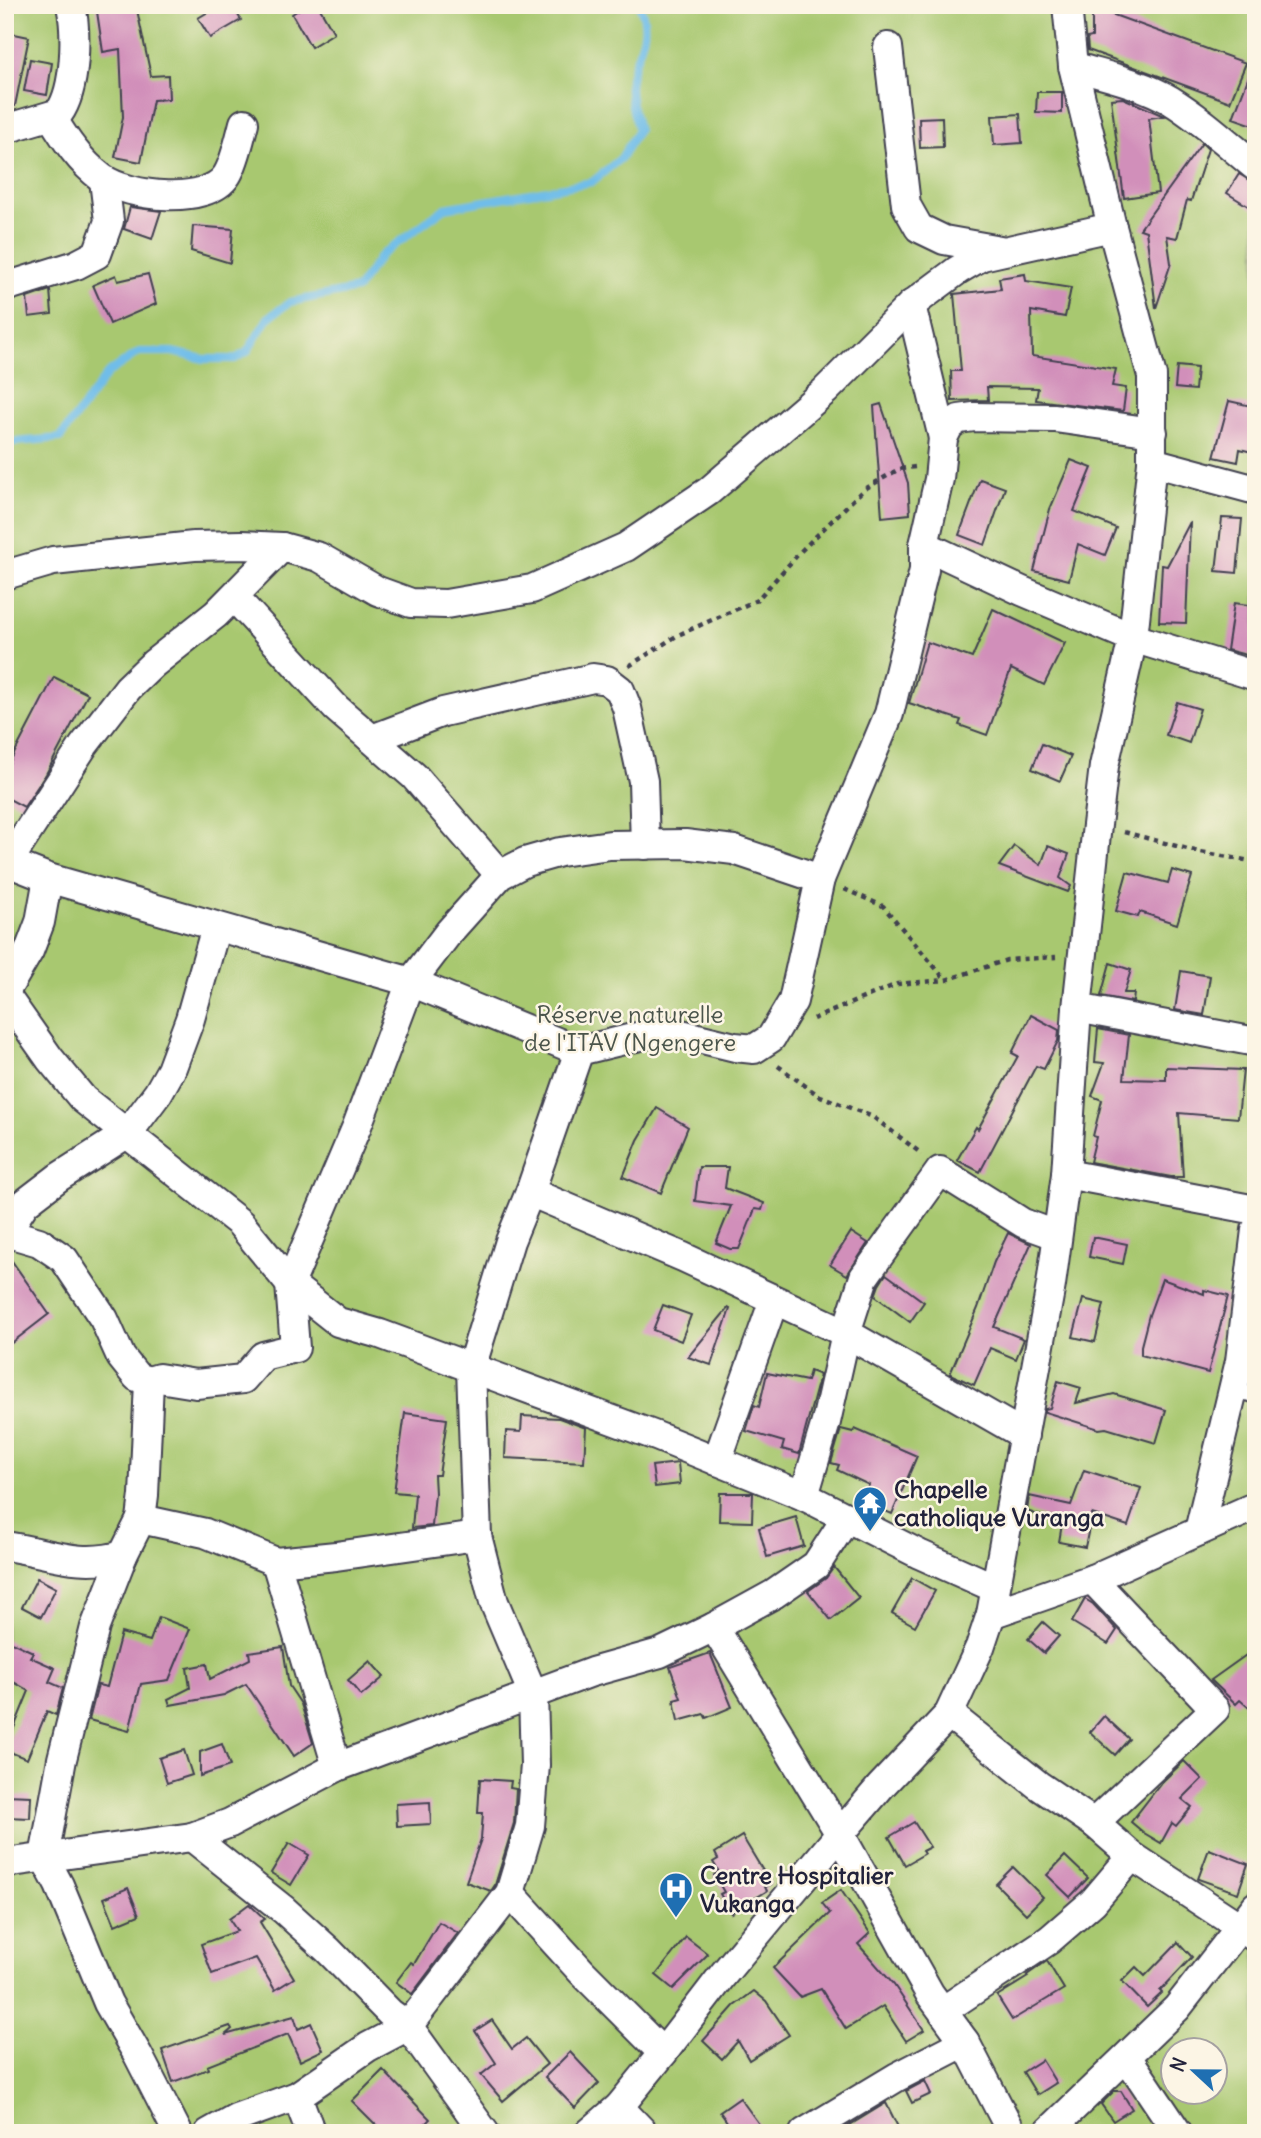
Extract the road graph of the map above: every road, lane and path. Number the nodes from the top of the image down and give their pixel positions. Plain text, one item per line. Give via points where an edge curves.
1 (71, 5) edge
2 (1067, 5) edge
3 (888, 47) dead end
4 (1073, 66) junction
5 (5, 112) edge
6 (46, 117) junction
7 (244, 124) dead end
8 (5, 130) edge
9 (1251, 156) edge
10 (104, 180) junction
11 (1112, 227) junction
12 (1006, 251) junction
13 (5, 286) edge
14 (911, 305) junction
15 (1153, 432) junction
16 (942, 450) junction
17 (1152, 462) junction
18 (1256, 490) edge
19 (924, 545) junction
20 (282, 547) junction
21 (5, 575) edge
22 (234, 597) junction
23 (1133, 638) junction
24 (1256, 676) edge
25 (607, 680) junction
26 (372, 739) junction
27 (1097, 825) junction
28 (645, 845) junction
29 (7, 861) edge
30 (1256, 862) edge
31 (500, 875) junction
32 (48, 878) junction
33 (820, 879) junction
34 (216, 927) junction
35 (1082, 958) junction
36 (946, 979) junction
37 (411, 982) junction
38 (5, 994) edge
39 (1077, 1008) junction
40 (809, 1021) dead end
41 (1256, 1042) edge
42 (754, 1049) junction
43 (579, 1051) junction
44 (128, 1133) junction
45 (940, 1171) junction
46 (1066, 1174) junction
47 (530, 1192) junction
48 (1256, 1210) edge
49 (1256, 1230) edge
50 (6, 1233) edge
51 (1056, 1236) junction
52 (290, 1284) junction
53 (774, 1300) junction
54 (846, 1333) junction
55 (471, 1368) junction
56 (1246, 1377) edge
57 (149, 1381) junction
58 (1024, 1435) junction
59 (717, 1461) junction
60 (804, 1496) junction
61 (1256, 1506) edge
62 (847, 1517) junction
63 (141, 1519) junction
64 (1199, 1531) junction
65 (477, 1536) junction
66 (5, 1546) edge
67 (123, 1555) junction
68 (276, 1562) junction
69 (1092, 1579) junction
70 (993, 1601) junction
71 (714, 1627) junction
72 (533, 1694) junction
73 (948, 1714) junction
74 (337, 1767) junction
75 (1094, 1824) junction
76 (840, 1833) junction
77 (192, 1837) junction
78 (1132, 1856) junction
79 (44, 1857) junction
80 (5, 1863) edge
81 (510, 1893) junction
82 (1251, 1924) edge
83 (944, 2010) junction
84 (408, 2026) junction
85 (965, 2042) junction
86 (663, 2053) junction
87 (1127, 2057) junction
88 (297, 2096) junction
89 (619, 2107) junction
90 (178, 2133) edge
91 (209, 2133) edge
92 (311, 2133) edge
93 (485, 2133) edge
94 (589, 2133) edge
95 (644, 2133) edge
96 (804, 2133) edge
97 (1012, 2133) edge
98 (1046, 2133) edge
99 (1178, 2133) edge

1 - 6 street via 70,80 64,106
2 - 4 street
3 - 12 street via 906,205 919,228 944,240
4 - 9 street via 1168,99
4 - 11 street
5 - 6 street
6 - 8 street
6 - 10 street
7 - 10 street via 227,175 206,191 158,195
10 - 13 street via 109,221 97,254
11 - 12 street
11 - 15 street via 1152,376
12 - 14 street via 982,256
14 - 16 street
14 - 20 street via 825,391 709,491 626,547 532,589 446,604 411,603 378,591 319,557
15 - 16 street via 1055,418 974,417 949,426
15 - 17 street
16 - 19 street
16 - 25 path via 863,490 757,600 678,635
17 - 18 street
17 - 23 street
19 - 23 street
19 - 33 street via 924,570 889,714
20 - 21 street via 194,546 53,561
20 - 22 street
22 - 26 street via 336,708
22 - 29 street via 128,688
23 - 24 street
23 - 27 street via 1104,766
25 - 26 street via 581,680 443,712
25 - 28 street via 620,690 627,708 643,781
26 - 31 street via 414,776
27 - 30 path
27 - 35 street
28 - 31 street via 560,852
28 - 33 street via 734,849
29 - 32 street
31 - 37 street
32 - 34 street
32 - 38 street via 40,922
33 - 36 path via 883,906
33 - 42 street via 793,1001 771,1038
34 - 37 street
34 - 44 street via 171,1070
35 - 36 path via 1007,960
35 - 39 street
36 - 40 path via 897,984
37 - 43 street
37 - 52 street
38 - 44 street via 83,1100
39 - 41 street
39 - 46 street
42 - 43 street via 665,1030
42 - 45 path via 818,1095 873,1117
43 - 47 street
44 - 50 street via 25,1203
44 - 52 street via 240,1223
45 - 51 street via 1023,1223
45 - 54 street via 864,1278
46 - 48 street
46 - 51 street
47 - 53 street
47 - 55 street
49 - 56 street
50 - 57 street via 39,1242 64,1259 104,1319 121,1357 137,1377
51 - 58 street
52 - 55 street via 338,1322
52 - 57 street via 295,1348 263,1356 243,1379 197,1384 159,1378
53 - 54 street
53 - 59 street
54 - 58 street
54 - 60 street
55 - 59 street
55 - 65 street
56 - 64 street
57 - 63 street
58 - 70 street
59 - 60 street
60 - 62 street
61 - 64 street
62 - 70 street via 919,1554
62 - 71 street via 816,1565
63 - 67 street
63 - 68 street via 205,1534
64 - 69 street
65 - 68 street
65 - 72 street via 494,1602
66 - 67 street via 82,1561
67 - 79 street via 95,1627 62,1759
68 - 74 street
69 - 70 street
69 - 75 street via 1215,1709
70 - 73 street via 980,1647
71 - 72 street via 660,1653
71 - 76 street
72 - 74 street
72 - 81 street via 535,1765 530,1826
73 - 75 street
73 - 76 street
74 - 77 street via 230,1823
75 - 78 street
76 - 83 street via 930,1994
76 - 86 street
77 - 79 street
77 - 84 street via 284,1910
78 - 82 street
78 - 83 street via 1093,1902 1049,1940
79 - 80 street
79 - 90 street via 108,2003
81 - 84 street
81 - 86 street
82 - 87 street
83 - 85 street
84 - 88 street via 368,2047
84 - 93 street
85 - 96 street
85 - 97 street
86 - 89 street
87 - 98 street
87 - 99 street
88 - 91 street
88 - 92 street
89 - 94 street
89 - 95 street

